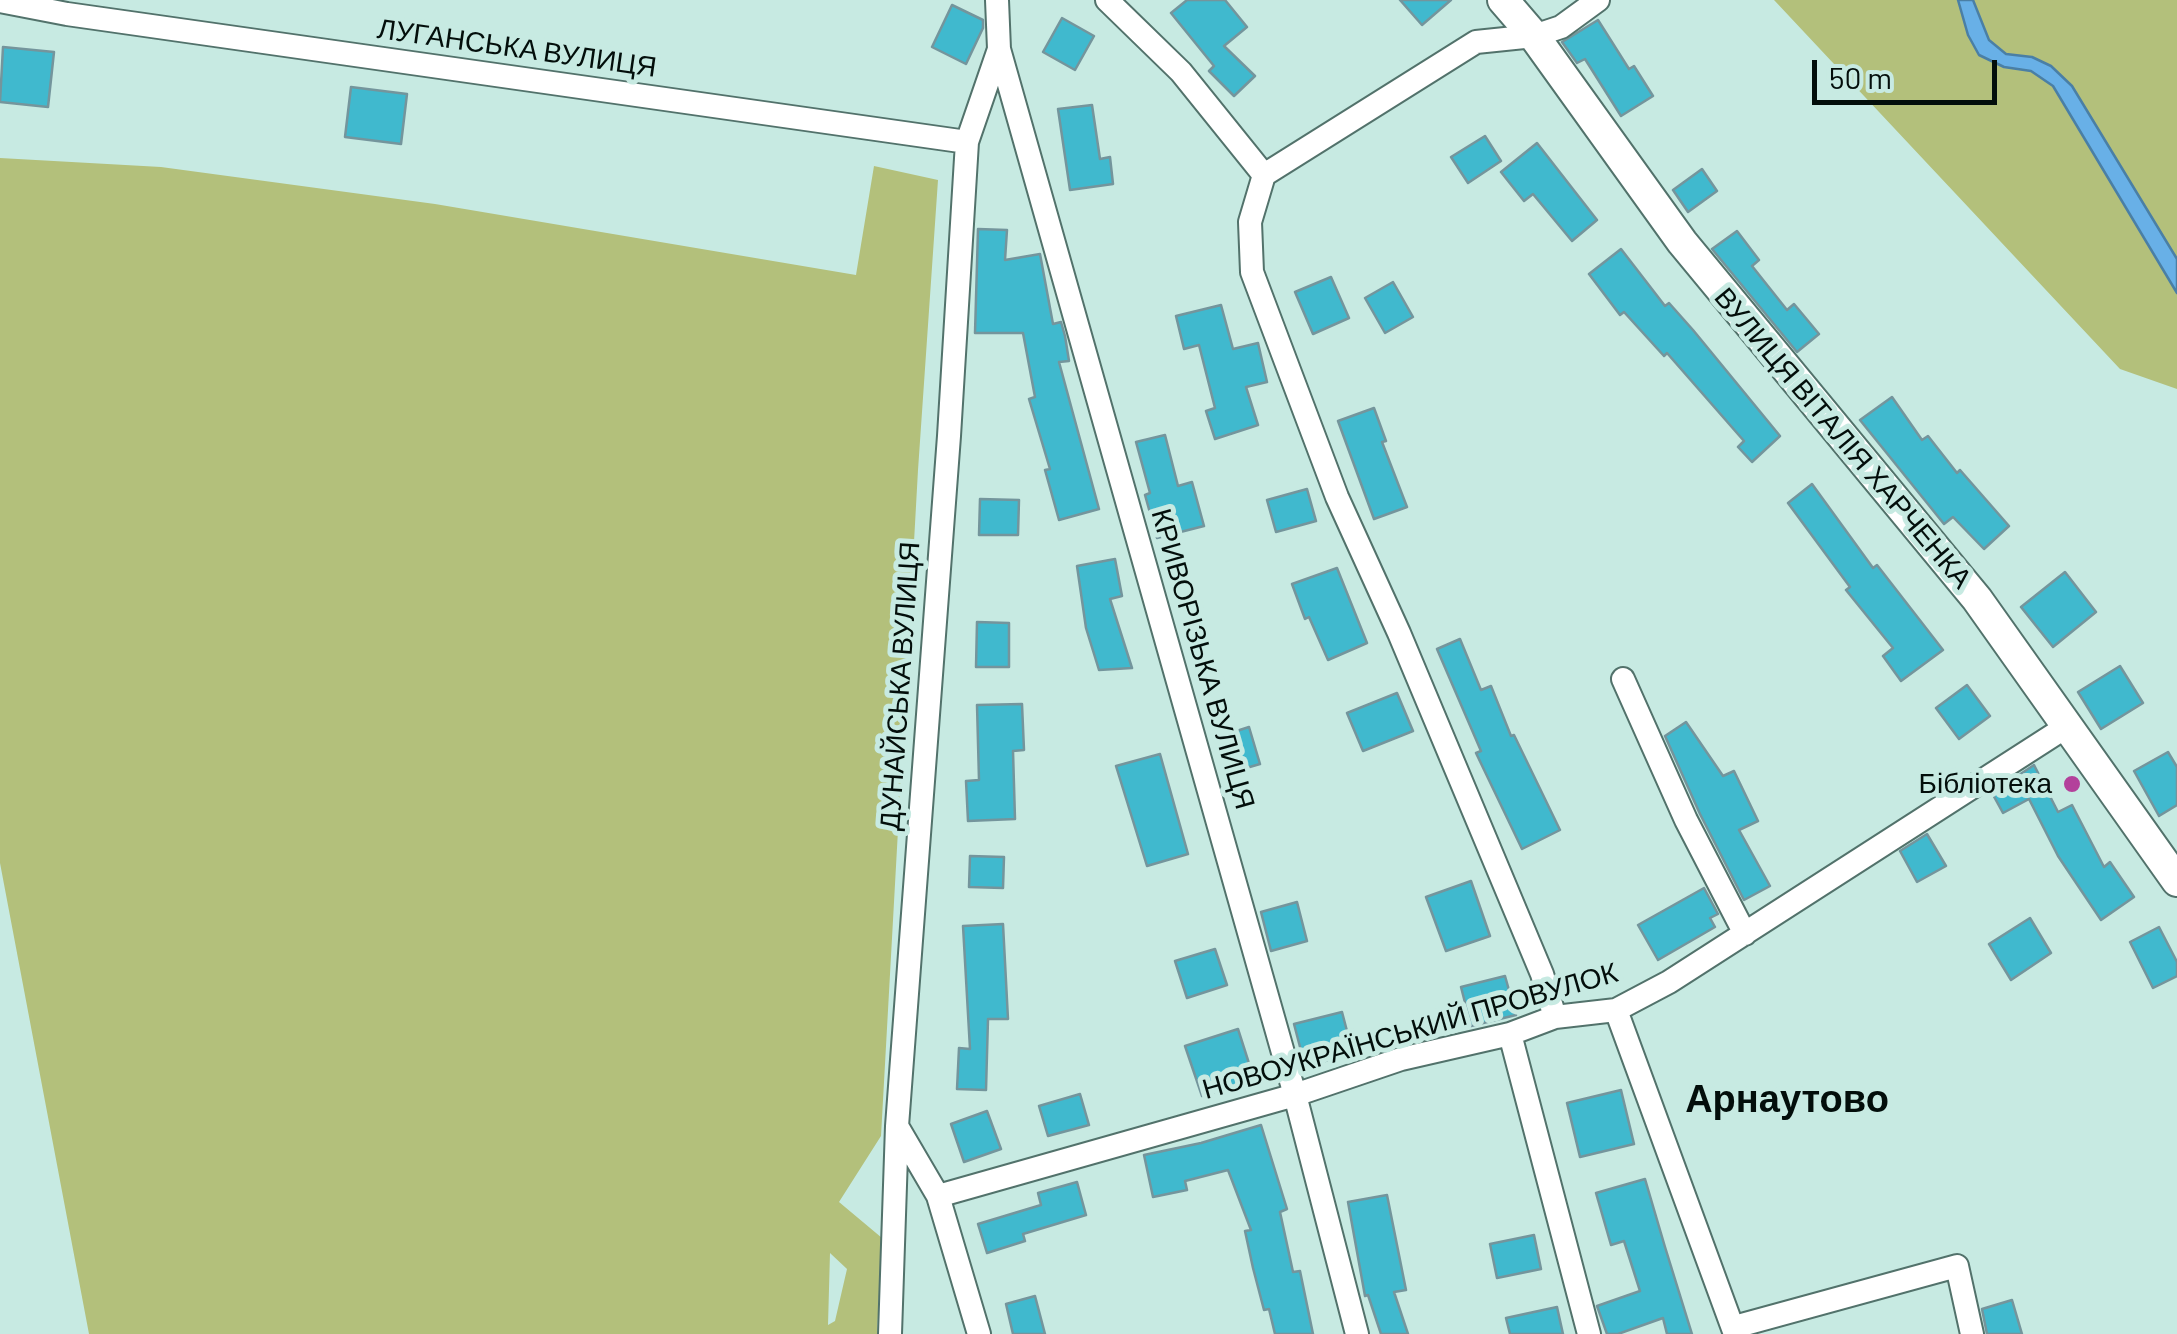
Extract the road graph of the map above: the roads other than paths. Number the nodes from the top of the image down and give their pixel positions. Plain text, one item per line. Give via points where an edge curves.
1 (997, 0) edge
2 (1108, 0) edge
3 (1502, 0) edge
4 (1598, 0) edge
5 (0, 1) edge
6 (1534, 36) junction
7 (999, 48) junction
8 (968, 142) junction
9 (1264, 174) junction
10 (1624, 679) dead end
11 (2069, 725) junction
12 (2177, 881) edge
13 (1745, 934) junction
14 (1616, 1010) junction
15 (1555, 1018) junction
16 (1510, 1034) junction
17 (1294, 1095) junction
18 (897, 1126) junction
19 (938, 1196) junction
20 (1734, 1331) edge
21 (890, 1334) edge
22 (979, 1334) edge
23 (1357, 1334) edge
24 (1589, 1334) edge
25 (1972, 1334) edge

1 - 7 street, КРИВОРІЗЬКА ВУЛИЦЯ
2 - 9 street via 1181,72
3 - 6 street, ВУЛИЦЯ ВІТАЛІЯ ХАРЧЕНКА
4 - 6 street via 1561,27
5 - 8 street, ЛУГАНСЬКА ВУЛИЦЯ
6 - 9 street via 1476,42
6 - 11 street, ВУЛИЦЯ ВІТАЛІЯ ХАРЧЕНКА via 1682,242 1977,599
7 - 8 street, ДУНАЙСЬКА ВУЛИЦЯ
7 - 17 street, КРИВОРІЗЬКА ВУЛИЦЯ
8 - 18 street, ДУНАЙСЬКА ВУЛИЦЯ
9 - 15 street via 1250,222 1252,272 1337,497 1527,938
10 - 13 street
11 - 12 street, ВУЛИЦЯ ВІТАЛІЯ ХАРЧЕНКА
11 - 13 street, НОВОУКРАЇНСЬКИЙ ПРОВУЛОК
13 - 14 street, НОВОУКРАЇНСЬКИЙ ПРОВУЛОК
14 - 15 street, НОВОУКРАЇНСЬКИЙ ПРОВУЛОК
14 - 20 street
15 - 16 street, НОВОУКРАЇНСЬКИЙ ПРОВУЛОК
16 - 17 street, НОВОУКРАЇНСЬКИЙ ПРОВУЛОК via 1401,1059
16 - 24 street
17 - 19 street, НОВОУКРАЇНСЬКИЙ ПРОВУЛОК
17 - 23 street, КРИВОРІЗЬКА ВУЛИЦЯ
18 - 19 street
18 - 21 street, ДУНАЙСЬКА ВУЛИЦЯ
19 - 22 street
20 - 25 street via 1957,1266

